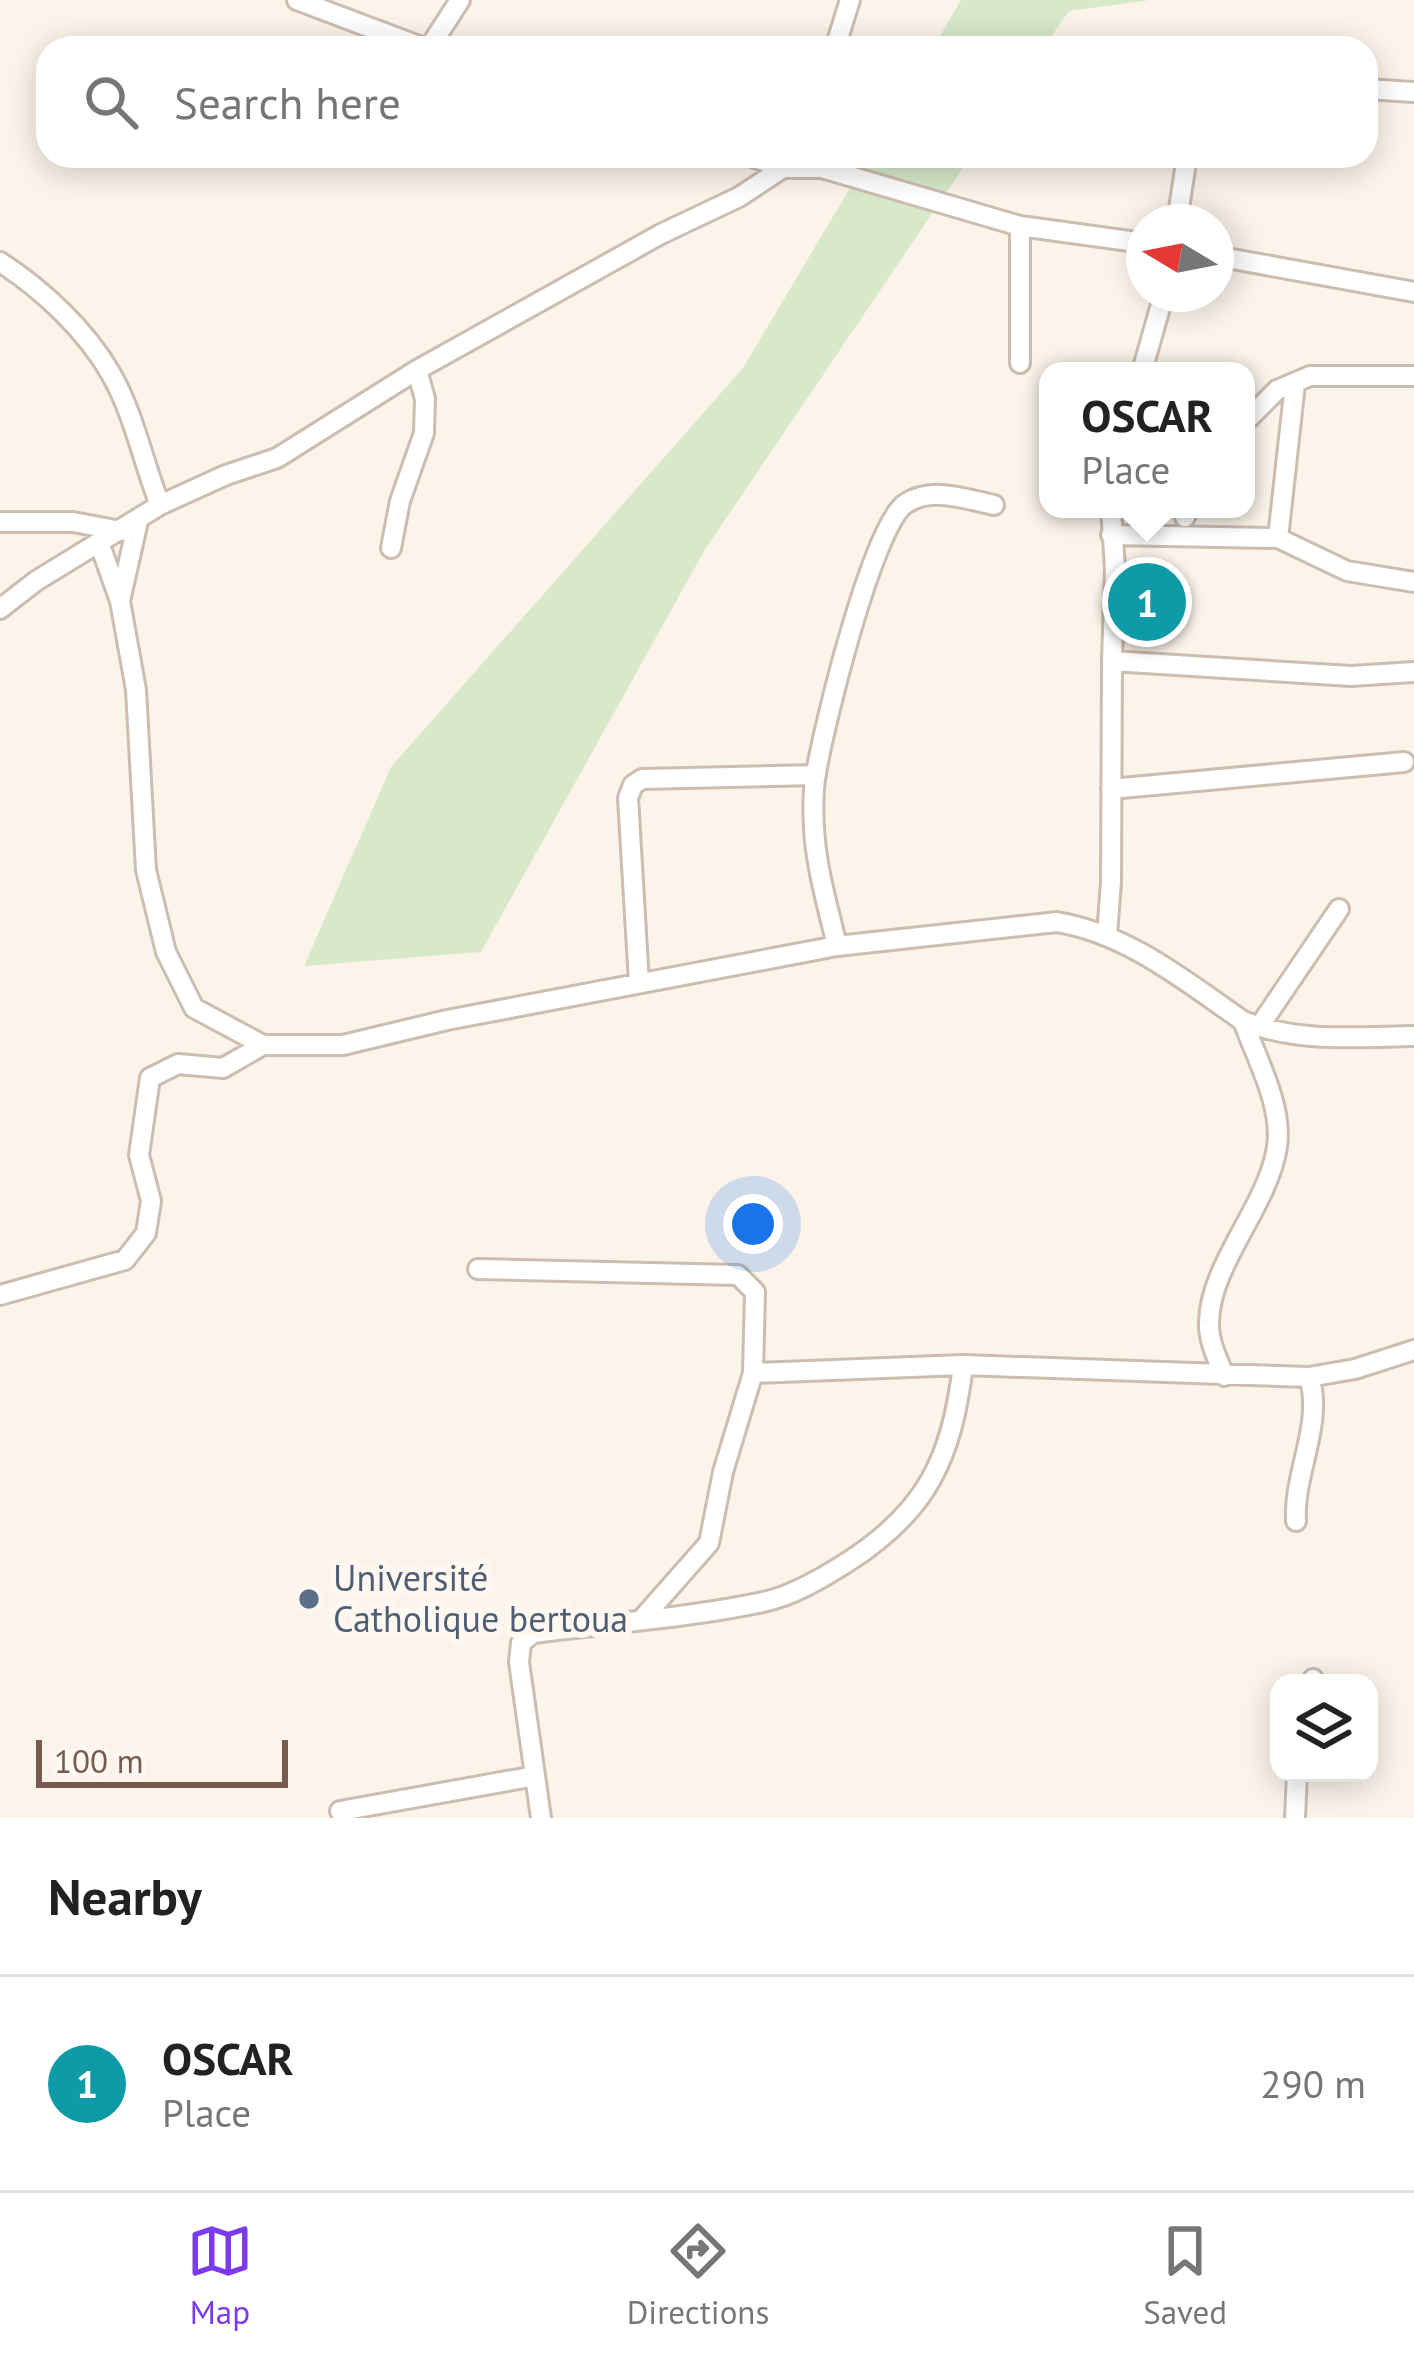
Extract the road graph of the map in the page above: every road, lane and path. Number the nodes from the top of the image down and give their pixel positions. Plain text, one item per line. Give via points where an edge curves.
1 (297, 0) edge
2 (460, 0) edge
3 (850, 0) edge
4 (394, 36) edge
5 (434, 36) edge
6 (839, 36) edge
7 (1378, 90) edge
8 (1414, 92) edge
9 (783, 168) edge
10 (841, 168) edge
11 (1184, 168) edge
12 (1179, 204) edge
13 (1020, 226) junction
14 (1126, 241) edge
15 (1234, 259) edge
16 (0, 262) edge
17 (1414, 292) edge
18 (1159, 312) edge
19 (1145, 362) edge
20 (1020, 363) dead end
21 (417, 370) junction
22 (1414, 376) edge
23 (1295, 383) junction
24 (1255, 412) edge
25 (994, 505) dead end
26 (160, 506) junction
27 (1111, 518) edge
28 (0, 522) edge
29 (129, 526) junction
30 (1111, 535) junction
31 (1278, 538) junction
32 (100, 545) junction
33 (391, 548) dead end
34 (1414, 582) edge
35 (120, 601) junction
36 (0, 609) edge
37 (1112, 661) junction
38 (1414, 671) edge
39 (1404, 762) dead end
40 (816, 775) junction
41 (1112, 789) junction
42 (1339, 909) dead end
43 (1107, 935) junction
44 (837, 946) junction
45 (639, 983) junction
46 (1251, 1024) junction
47 (1414, 1036) edge
48 (262, 1045) junction
49 (478, 1269) dead end
50 (0, 1295) edge
51 (1414, 1350) edge
52 (963, 1365) junction
53 (753, 1373) junction
54 (1224, 1376) junction
55 (1309, 1377) junction
56 (1296, 1521) dead end
57 (642, 1618) junction
58 (536, 1776) junction
59 (1297, 1782) edge
60 (340, 1810) dead end
61 (542, 1818) edge
62 (1295, 1818) edge

1 - 4 street
2 - 5 street
3 - 6 street
7 - 8 street
9 - 21 street
10 - 13 street
11 - 12 street
13 - 14 street
13 - 20 street
15 - 17 street
16 - 26 street via 85,338 111,374
18 - 19 street
21 - 26 street via 277,458
21 - 33 street via 424,433
22 - 23 street via 1310,376
23 - 24 street
23 - 31 street
25 - 40 street via 918,497 883,532
26 - 29 street
27 - 30 street
28 - 29 street
29 - 32 street
29 - 35 street
30 - 31 street
30 - 37 street
31 - 34 street via 1347,571
32 - 35 street
32 - 36 street
35 - 48 street via 136,690 146,870 166,952 194,1008
37 - 38 street via 1351,676
37 - 41 street
39 - 41 street
40 - 44 street via 818,866
40 - 45 street via 642,778 633,785
41 - 43 street
42 - 46 street
43 - 44 street via 1057,922
43 - 46 street
44 - 45 street
45 - 48 street via 343,1045
46 - 47 street via 1304,1038
46 - 54 street via 1278,1123 1277,1150 1216,1289 1209,1322
48 - 50 street via 223,1068 178,1064 150,1078 139,1155 152,1202 146,1233 125,1260
49 - 53 street via 738,1276 755,1292
51 - 55 street
52 - 53 street
52 - 54 street
52 - 57 street via 939,1465 914,1510 880,1542 766,1602
53 - 57 street via 709,1543
54 - 55 street
55 - 56 street via 1315,1394
57 - 58 street via 533,1633 520,1643
58 - 60 street
58 - 61 street
59 - 62 street

